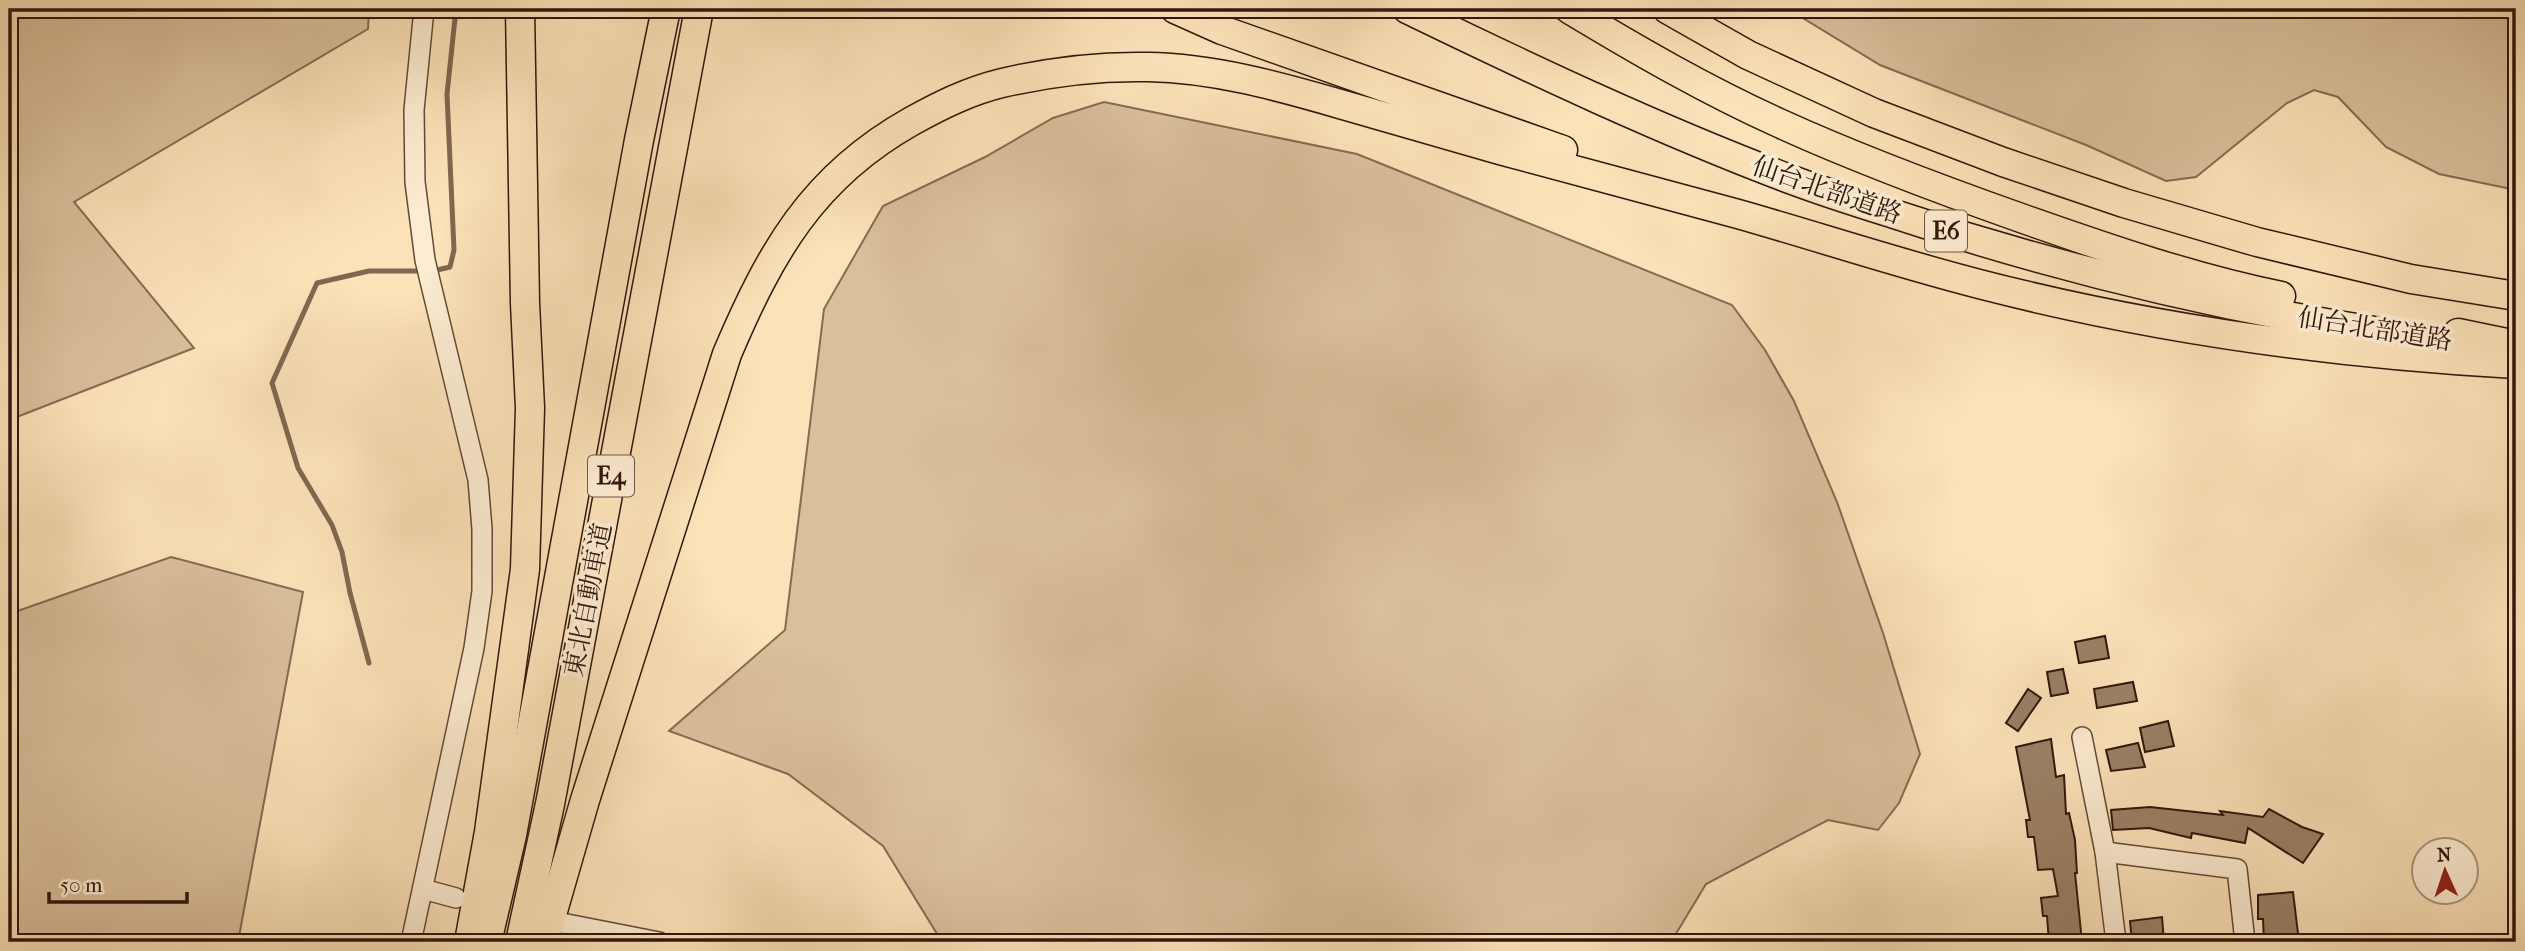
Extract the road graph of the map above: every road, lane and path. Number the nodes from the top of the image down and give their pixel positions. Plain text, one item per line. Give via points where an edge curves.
1 (424, 9) edge
2 (520, 9) edge
3 (666, 9) edge
4 (699, 9) edge
5 (1174, 9) edge
6 (1408, 9) edge
7 (1569, 9) edge
8 (1667, 9) edge
9 (1737, 214) junction
10 (2516, 296) edge
11 (2516, 347) edge
12 (2516, 365) edge
13 (2082, 737) dead end
14 (2105, 852) junction
15 (423, 888) junction
16 (456, 898) dead end
17 (553, 933) edge
18 (411, 942) edge
19 (469, 942) edge
20 (487, 942) edge
21 (520, 942) edge
22 (659, 942) edge
23 (2116, 942) edge
24 (2245, 942) edge

1 - 15 street via 414,110 415,182 425,260 478,480 482,591
2 - 19 highway via 530,408 525,569
3 - 20 highway, 東北自動車道 / E4 via 512,835
4 - 21 highway, 東北自動車道 / E4
5 - 9 highway
6 - 11 highway, 仙台北部道路 / E6 via 1672,132 1797,182 1940,229 2053,263 2238,306 2347,327
7 - 11 highway via 1686,77 1778,123 1893,172 2032,222 2257,291
8 - 10 highway via 1748,55 1874,113 2088,191 2257,242 2411,279
9 - 12 highway via 1984,285 2160,324 2273,343
9 - 17 highway via 1285,88 1152,66 1099,68 998,84 951,99 897,130 852,160 816,197 752,294 727,355 585,800
13 - 14 street
14 - 23 street
14 - 24 street via 2237,869
15 - 16 street
15 - 18 street
17 - 22 street

